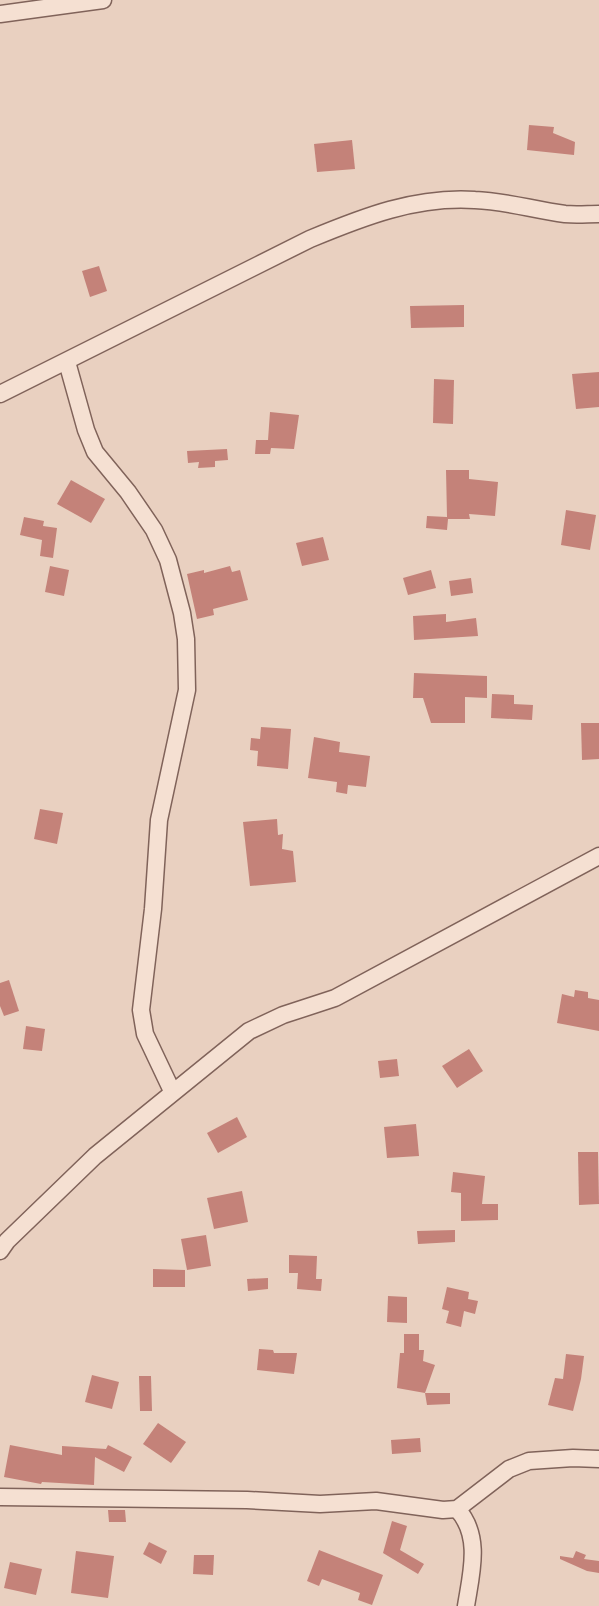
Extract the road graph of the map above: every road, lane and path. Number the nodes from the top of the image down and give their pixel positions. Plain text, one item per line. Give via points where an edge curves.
1 (103, 0) edge
2 (0, 14) edge
3 (599, 214) edge
4 (67, 362) junction
5 (0, 394) edge
6 (599, 856) edge
7 (172, 1091) junction
8 (0, 1251) edge
9 (599, 1459) edge
10 (0, 1497) edge
11 (457, 1510) junction
12 (466, 1606) edge

1 - 2 street
3 - 4 street via 565,214 473,199 398,206 310,239
4 - 5 street
4 - 7 street via 86,430 96,452 154,530 168,560 186,639 187,690 159,820 141,1010 145,1034
6 - 7 street via 335,998 283,1015 248,1031
7 - 8 street via 95,1156
9 - 11 street via 529,1461 509,1469
10 - 11 street via 320,1504 376,1502
11 - 12 street via 466,1518 471,1530 473,1565

